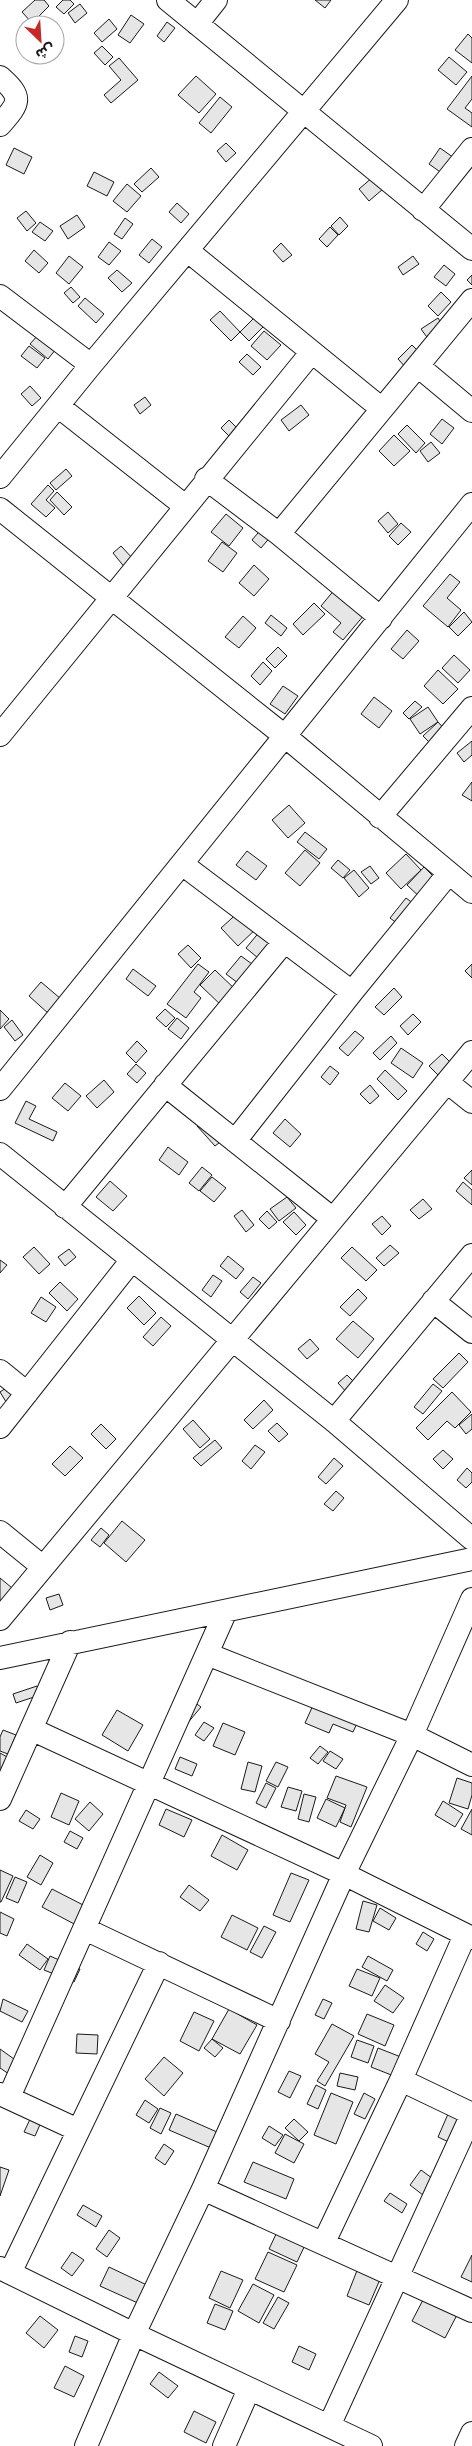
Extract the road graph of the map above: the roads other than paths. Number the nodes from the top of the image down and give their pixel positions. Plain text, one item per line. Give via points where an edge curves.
1 (168, 0) edge
2 (216, 0) edge
3 (398, 0) edge
4 (197, 24) junction
5 (0, 77) edge
6 (304, 112) junction
7 (0, 125) edge
8 (472, 149) edge
9 (423, 210) junction
10 (472, 249) edge
11 (188, 251) junction
12 (0, 296) edge
13 (472, 300) edge
14 (311, 353) junction
15 (91, 365) junction
16 (418, 366) junction
17 (58, 406) junction
18 (382, 409) junction
19 (472, 411) edge
20 (0, 477) edge
21 (206, 479) junction
22 (472, 504) edge
23 (185, 506) junction
24 (0, 509) edge
25 (279, 534) junction
26 (111, 598) junction
27 (381, 618) junction
28 (472, 708) edge
29 (0, 735) edge
30 (286, 737) junction
31 (380, 817) junction
32 (182, 864) junction
33 (449, 874) junction
34 (472, 892) edge
35 (284, 942) junction
36 (352, 992) junction
37 (472, 1052) edge
38 (447, 1082) junction
39 (165, 1085) junction
40 (0, 1089) edge
41 (472, 1102) edge
42 (235, 1141) junction
43 (0, 1154) edge
44 (65, 1207) junction
45 (333, 1219) junction
46 (472, 1255) edge
47 (132, 1260) junction
48 (433, 1301) junction
49 (472, 1332) edge
50 (233, 1340) junction
51 (0, 1372) edge
52 (27, 1393) junction
53 (334, 1422) junction
54 (0, 1427) edge
55 (0, 1532) edge
56 (472, 1539) edge
57 (472, 1559) edge
58 (43, 1567) junction
59 (472, 1599) edge
60 (225, 1613) junction
61 (0, 1619) edge
62 (70, 1642) junction
63 (207, 1654) junction
64 (0, 1658) edge
65 (32, 1729) junction
66 (412, 1735) junction
67 (472, 1765) edge
68 (150, 1784) junction
69 (0, 1800) edge
70 (344, 1874) junction
71 (85, 1929) junction
72 (468, 1936) edge
73 (159, 1963) junction
74 (279, 2021) junction
75 (400, 2080) junction
76 (4, 2096) edge
77 (472, 2114) edge
78 (78, 2130) junction
79 (203, 2189) junction
80 (324, 2242) junction
81 (5, 2271) edge
82 (398, 2276) junction
83 (472, 2311) edge
84 (134, 2334) junction
85 (249, 2388) junction
86 (329, 2426) junction
87 (472, 2433) edge
88 (86, 2446) edge
89 (224, 2446) edge
90 (371, 2446) edge
91 (466, 2446) edge

1 - 4 street
2 - 4 street
3 - 6 street
4 - 6 street
5 - 7 street via 18,98 16,106
6 - 9 street
6 - 11 street
8 - 9 street
9 - 10 street
11 - 14 street
11 - 15 street
12 - 15 street
13 - 16 street
14 - 18 street
14 - 21 street
15 - 17 street
16 - 18 street
16 - 19 street
17 - 20 street
17 - 23 street
18 - 25 street
21 - 23 street
21 - 25 street
22 - 27 street
23 - 26 street
24 - 26 street
25 - 27 street
26 - 29 street
26 - 30 street
27 - 30 street
28 - 31 street
30 - 31 street
30 - 32 street
31 - 33 street
32 - 35 street
32 - 40 street
33 - 34 street
33 - 36 street
35 - 36 street
35 - 39 street
36 - 42 street
37 - 38 street
38 - 41 street
38 - 45 street
39 - 42 street
39 - 44 street
42 - 45 street
43 - 44 street
44 - 47 street
45 - 50 street
46 - 48 street
47 - 50 street
47 - 52 street
48 - 49 street
48 - 53 street
50 - 53 street
50 - 58 street
51 - 52 street
52 - 54 street
53 - 56 street
55 - 58 street
57 - 60 street
58 - 61 street
59 - 66 street
60 - 62 street
60 - 63 street
62 - 64 street
62 - 65 street
63 - 66 street
63 - 68 street
65 - 68 street
65 - 69 street
66 - 67 street
66 - 70 street
68 - 70 street
68 - 71 street
70 - 72 street
70 - 74 street
71 - 73 street
71 - 76 street
72 - 75 street
73 - 74 street
73 - 78 street
74 - 79 street
75 - 77 street
75 - 80 street
76 - 78 street
77 - 82 street
78 - 81 street
79 - 80 street
79 - 84 street
80 - 82 street
81 - 84 street
82 - 83 street
82 - 86 street
84 - 85 street
84 - 88 street
85 - 86 street
85 - 89 street
86 - 90 street
87 - 91 street

